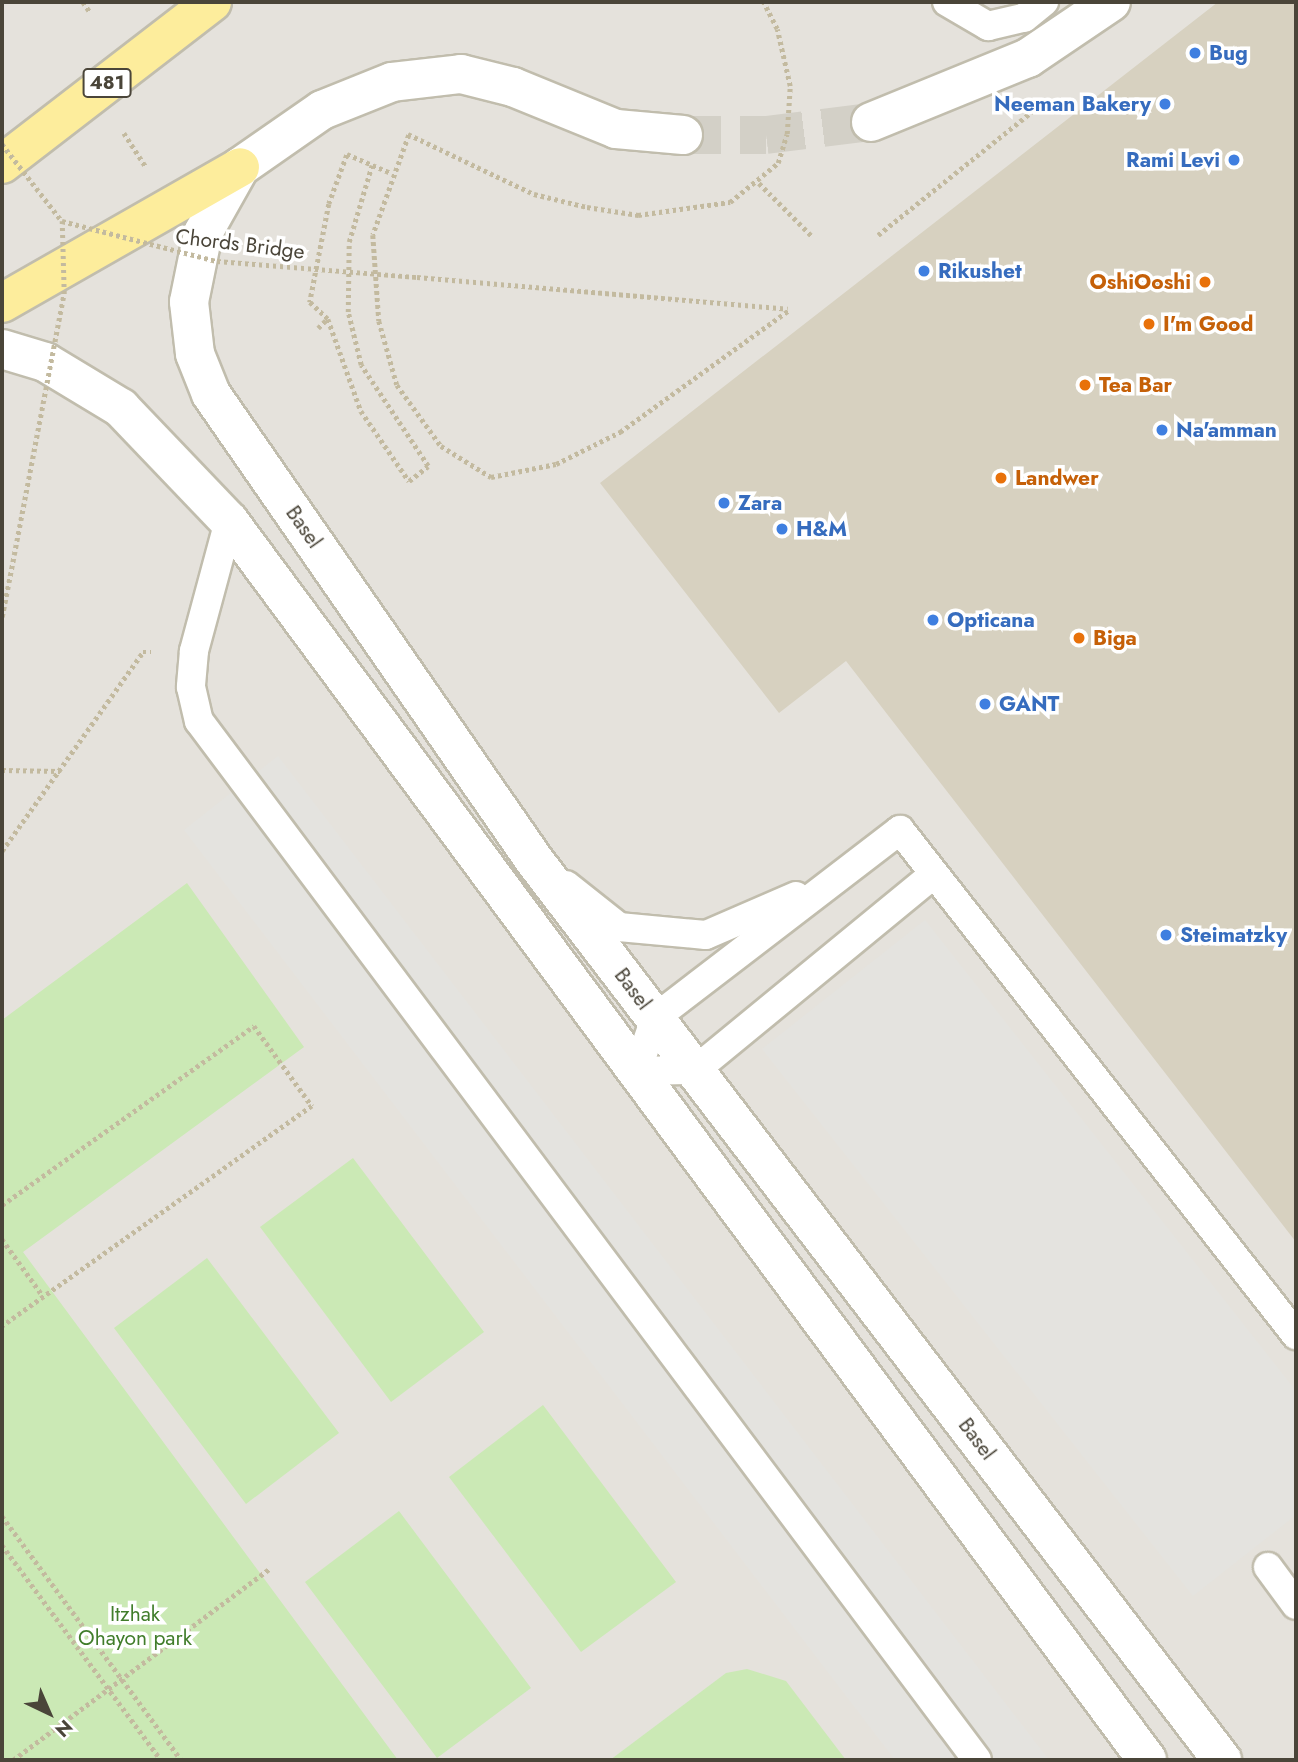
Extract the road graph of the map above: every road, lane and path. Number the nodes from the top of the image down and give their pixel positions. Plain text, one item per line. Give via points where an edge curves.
1 (83, 2) edge
2 (212, 2) edge
3 (763, 2) edge
4 (947, 2) edge
5 (1044, 2) edge
6 (1111, 2) edge
7 (90, 12) dead end
8 (777, 29) dead end
9 (97, 91) junction
10 (1041, 105) dead end
11 (871, 122) tunnel mouth
12 (409, 135) dead end
13 (683, 135) tunnel mouth
14 (2, 144) edge
15 (347, 154) dead end
16 (2, 164) edge
17 (372, 165) dead end
18 (240, 167) junction
19 (759, 183) dead end
20 (171, 206) junction
21 (62, 221) junction
22 (878, 235) dead end
23 (813, 237) dead end
24 (2, 303) edge
25 (327, 319) junction
26 (318, 328) dead end
27 (2, 349) edge
28 (229, 521) junction
29 (2, 617) edge
30 (194, 651) junction
31 (2, 770) edge
32 (61, 772) junction
33 (2, 851) edge
34 (534, 860) junction
35 (934, 874) junction
36 (837, 878) junction
37 (655, 1018) junction
38 (637, 1070) junction
39 (695, 1070) junction
40 (2, 1205) edge
41 (2, 1239) edge
42 (43, 1296) junction
43 (2, 1326) edge
44 (1296, 1335) edge
45 (2, 1516) edge
46 (2, 1545) edge
47 (1268, 1567) dead end
48 (269, 1569) dead end
49 (1296, 1605) edge
50 (124, 1682) junction
51 (111, 1692) junction
52 (13, 1760) edge
53 (161, 1760) edge
54 (181, 1760) edge
55 (977, 1760) edge
56 (1147, 1760) edge
57 (1222, 1760) edge

1 - 7 path
2 - 9 main road, 481
3 - 8 path
4 - 5 lane via 988,26 1024,18
6 - 11 street via 1028,58
9 - 16 main road, 481
9 - 20 path
10 - 22 path
12 - 21 path, Chords Bridge, bridge via 373,235 379,321 397,385 426,426 441,446 491,477 556,464 620,432 789,310 418,277 217,261
13 - 18 street via 616,129 513,86 461,74 392,82 322,110
14 - 21 path, bridge
15 - 25 path via 329,204 310,302
17 - 25 path via 349,242 348,312 361,365 428,467 409,481 361,411
18 - 20 main road
18 - 34 street, Basel via 203,233 189,302 195,354 211,394
19 - 23 path
20 - 24 main road
21 - 29 path, bridge via 64,294
25 - 26 path
27 - 28 street via 45,362 121,408
28 - 30 lane
28 - 38 street
30 - 32 path via 143,652
30 - 55 lane via 191,687 199,721
31 - 32 path
32 - 33 path
34 - 36 lane via 619,928 656,933 706,935
34 - 37 street, Basel
35 - 36 lane via 901,830
35 - 39 lane
35 - 44 lane
36 - 37 lane
37 - 38 lane
37 - 39 street, Basel
38 - 39 lane
38 - 56 street
39 - 57 street, Basel
40 - 42 path via 254,1026 312,1106
41 - 42 path
42 - 43 path
45 - 50 path
46 - 51 path
47 - 49 lane
48 - 50 path
50 - 51 path
50 - 54 path
51 - 52 path
51 - 53 path

